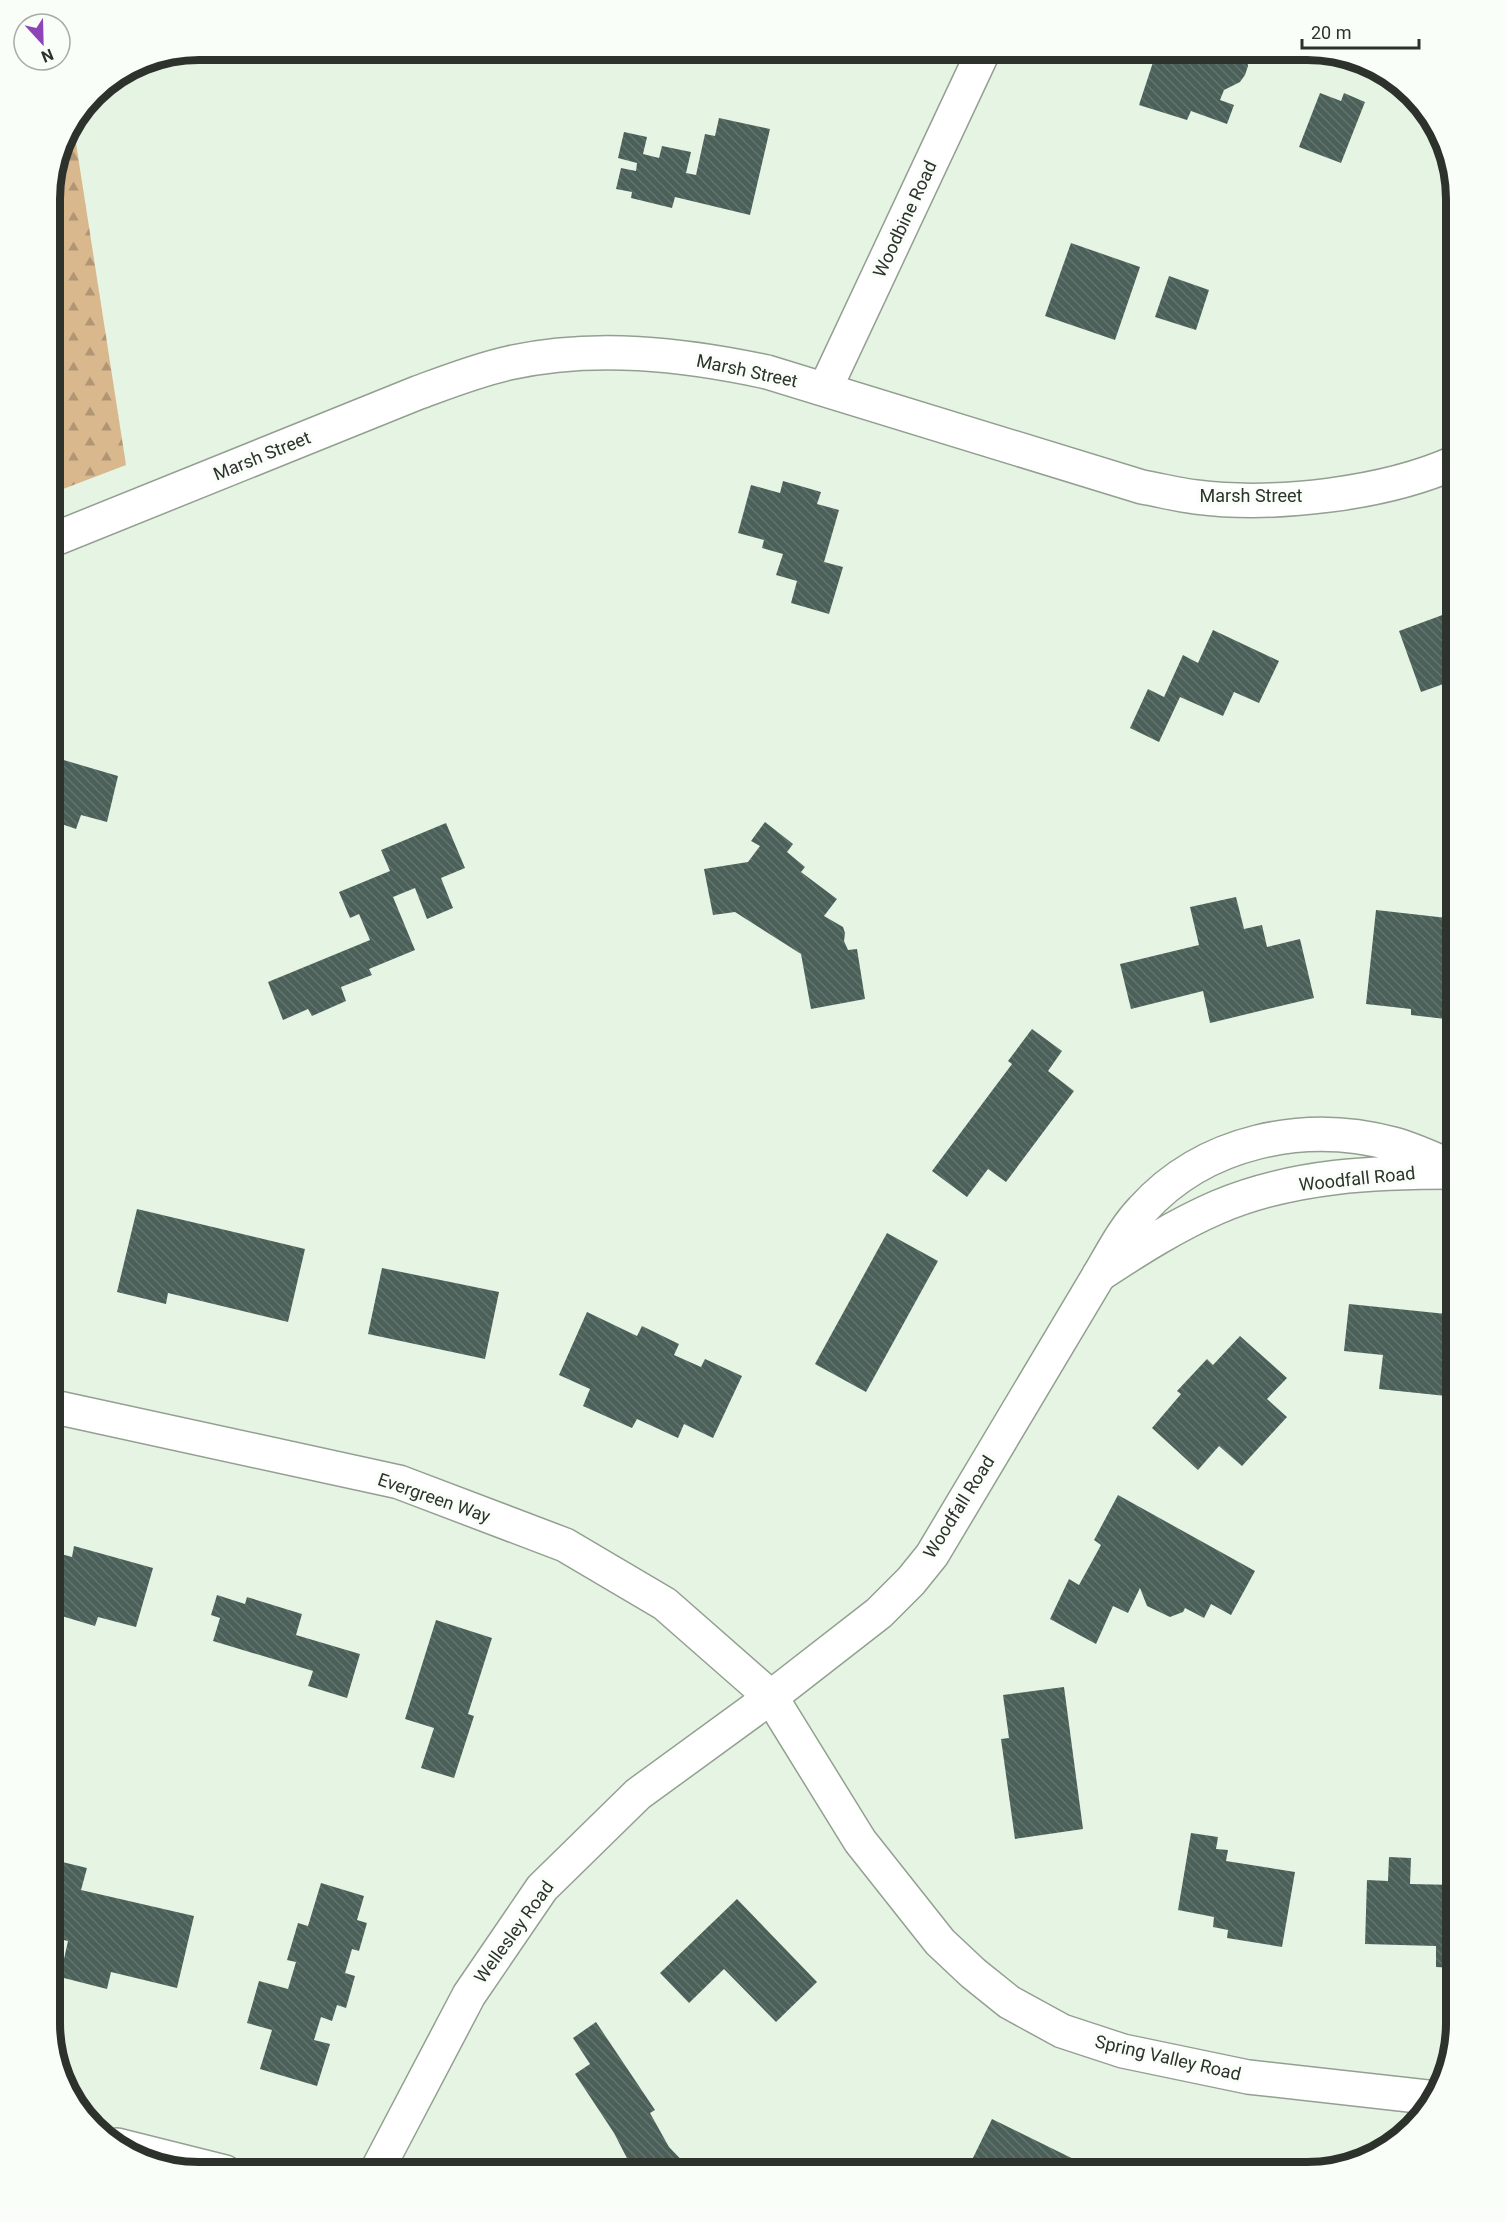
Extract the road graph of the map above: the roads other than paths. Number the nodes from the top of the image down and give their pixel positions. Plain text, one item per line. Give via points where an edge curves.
1 (979, 60) edge
2 (825, 389) junction
3 (1446, 465) edge
4 (60, 537) edge
5 (1446, 1167) edge
6 (1446, 1171) edge
7 (1099, 1275) junction
8 (60, 1408) edge
9 (771, 1697) junction
10 (1425, 2097) edge
11 (149, 2153) edge
12 (175, 2160) edge
13 (381, 2162) edge

1 - 2 street, Woodbine Road
2 - 3 street, Marsh Street via 1142,487 1196,497 1304,497 1359,490
2 - 4 street, Marsh Street via 718,361 666,356 561,355 514,362 417,393
5 - 7 street, Woodfall Road via 1401,1147 1366,1139 1309,1134 1254,1142 1201,1164 1168,1185 1141,1211
6 - 7 street, Woodfall Road via 1311,1180 1266,1191 1219,1206 1179,1226
7 - 9 street, Woodfall Road via 932,1555 879,1613
8 - 9 street, Evergreen Way via 399,1482 565,1545 665,1604
9 - 10 street, Spring Valley Road via 867,1850 940,1942 1009,2002 1062,2031 1123,2051 1248,2077
9 - 13 street, Wellesley Road via 638,1794 542,1888 469,1995
11 - 12 street

